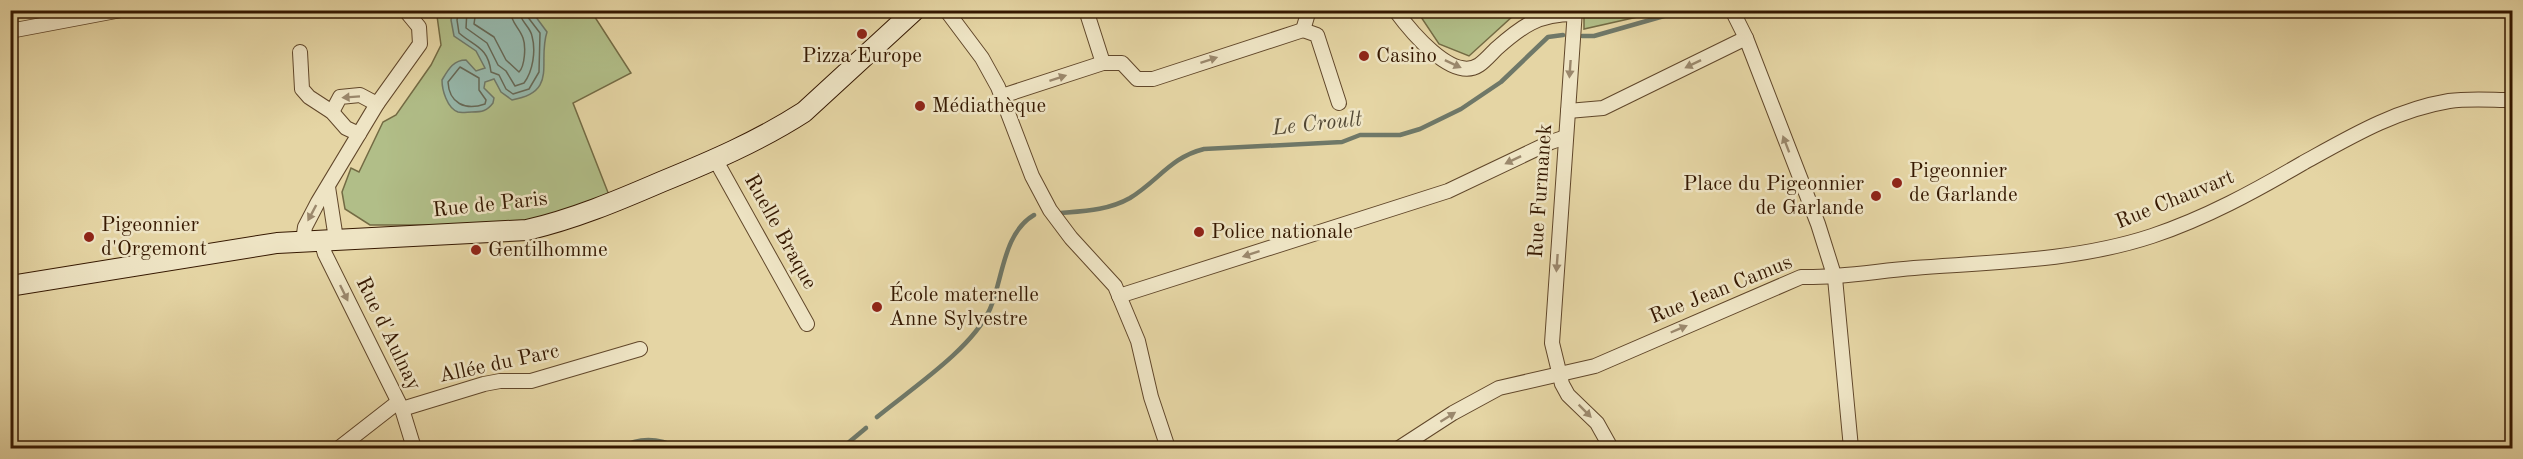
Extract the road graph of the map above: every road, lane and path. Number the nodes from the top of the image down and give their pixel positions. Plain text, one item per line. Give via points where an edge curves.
1 (121, 10) edge
2 (405, 10) edge
3 (915, 10) edge
4 (946, 10) edge
5 (1086, 10) edge
6 (1309, 10) edge
7 (1395, 10) edge
8 (1732, 10) edge
9 (1574, 12) edge
10 (1303, 30) junction
11 (10, 31) edge
12 (1746, 39) junction
13 (300, 52) dead end
14 (1103, 63) junction
15 (1002, 96) junction
16 (2512, 100) edge
17 (1339, 103) dead end
18 (377, 104) junction
19 (1568, 111) junction
20 (332, 112) junction
21 (359, 134) junction
22 (1566, 137) junction
23 (715, 159) junction
24 (328, 187) junction
25 (320, 240) junction
26 (1835, 278) junction
27 (10, 286) edge
28 (1119, 296) junction
29 (807, 324) dead end
30 (640, 349) dead end
31 (1559, 374) junction
32 (400, 406) junction
33 (339, 448) edge
34 (414, 448) edge
35 (1168, 448) edge
36 (1399, 448) edge
37 (1611, 448) edge
38 (1851, 448) edge

1 - 11 street
2 - 18 street via 419,27 420,44
3 - 23 street, Rue de Paris via 804,112
4 - 15 street via 982,58
5 - 14 street
6 - 10 street
7 -> 9 street via 1433,53 1465,69 1479,65 1533,20
8 - 12 street
9 -> 19 street, Rue Furmanek
14 -> 10 street via 1122,63 1137,79 1153,79
10 - 17 street via 1317,35
12 -> 19 street via 1603,108
26 -> 12 street
13 - 20 street via 302,89
15 -> 14 street
15 - 28 street via 1032,176 1050,210
16 - 26 street, Rue Chauvart via 2450,101 2366,127 2226,206 2112,248
18 -> 20 street via 360,95 340,97
18 - 21 street
19 - 22 street, Rue Furmanek
20 - 21 street via 346,128
21 - 24 street
22 -> 28 street via 1448,191
22 -> 31 street, Rue Furmanek via 1552,327
23 - 25 street, Rue de Paris via 608,204 527,230
23 - 29 street, Ruelle Braque
24 - 25 street, Rue d'Aulnay
24 -> 25 street via 305,227
25 - 27 street, Rue de Paris via 207,253
25 -> 32 street, Rue d'Aulnay
31 -> 26 street, Rue Jean Camus via 1595,366 1801,277
26 - 38 street
28 - 35 street via 1138,341
30 - 32 street, Allée du Parc via 531,381 484,384
36 -> 31 street, Rue Jean Camus via 1498,388
31 -> 37 street, Rue Furmanek via 1568,395 1597,423
32 - 33 street
32 - 34 street, Rue d'Aulnay

